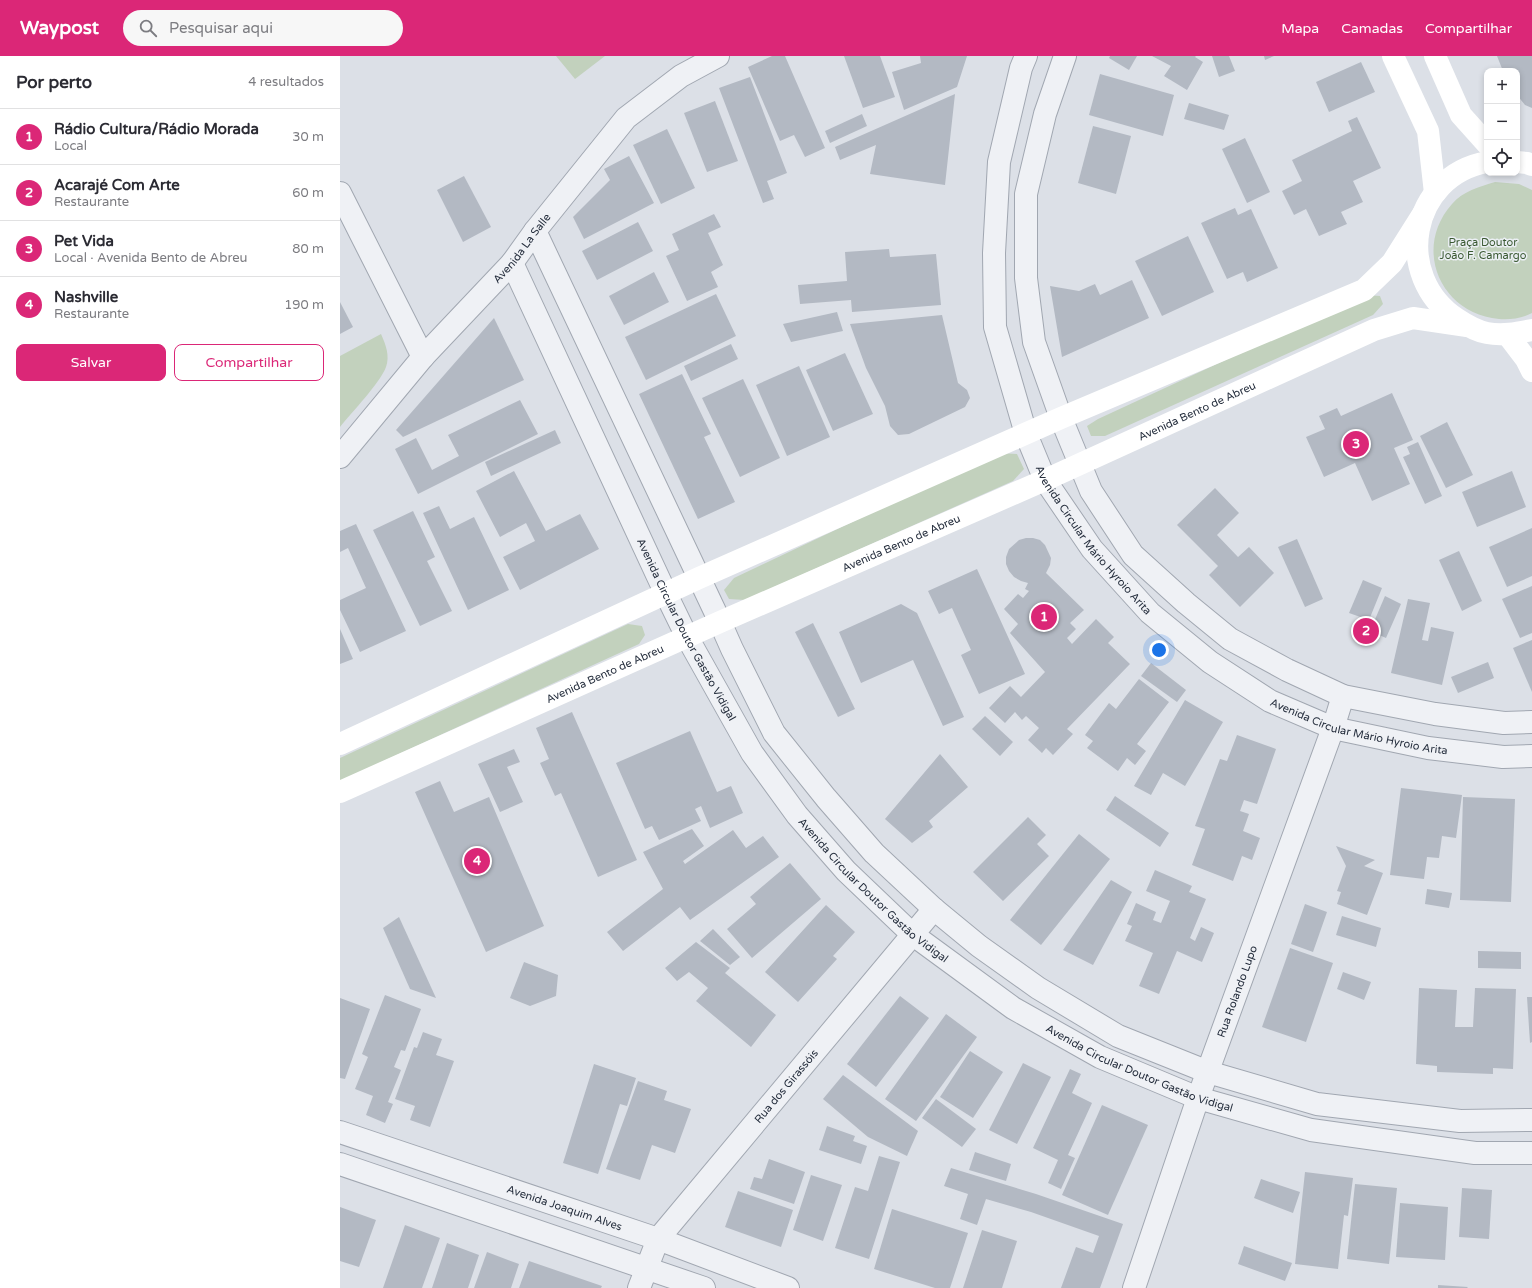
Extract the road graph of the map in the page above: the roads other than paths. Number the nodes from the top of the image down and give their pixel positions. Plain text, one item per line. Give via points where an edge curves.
1 (718, 56) edge
2 (1026, 56) edge
3 (1064, 56) edge
4 (1393, 56) edge
5 (1434, 56) edge
6 (1484, 141) edge
7 (1520, 162) edge
8 (1484, 163) edge
9 (1532, 165) edge
10 (340, 193) edge
11 (1435, 193) junction
12 (1423, 214) junction
13 (535, 231) junction
14 (512, 263) junction
15 (1467, 326) junction
16 (1532, 330) edge
17 (1507, 334) junction
18 (423, 356) junction
19 (1532, 371) edge
20 (1061, 418) junction
21 (1026, 434) junction
22 (340, 457) edge
23 (1080, 464) junction
24 (1045, 480) junction
25 (699, 578) junction
26 (666, 594) junction
27 (720, 622) junction
28 (687, 637) junction
29 (1343, 696) junction
30 (1532, 722) edge
31 (1333, 728) junction
32 (340, 744) edge
33 (1532, 756) edge
34 (340, 792) edge
35 (934, 909) junction
36 (912, 934) junction
37 (1208, 1072) junction
38 (1198, 1098) junction
39 (1532, 1120) edge
40 (340, 1132) edge
41 (1532, 1152) edge
42 (340, 1164) edge
43 (658, 1239) junction
44 (646, 1267) junction
45 (639, 1288) edge
46 (704, 1288) edge
47 (788, 1288) edge
48 (1134, 1288) edge

1 - 13 street, Avenida La Salle via 681,76 626,118
2 - 21 street, Avenida Circular Mário Hyroio Arita via 999,162 994,268 995,327
3 - 20 street, Avenida Circular Mário Hyroio Arita via 1045,114 1026,194 1026,278 1034,342
4 - 11 main road via 1428,131
5 - 6 main road via 1461,115
7 - 9 main road
8 - 11 main road via 1454,176
10 - 18 street
11 - 12 main road
12 - 15 main road via 1416,240 1418,267 1428,291 1445,312
12 - 20 main road via 1392,264 1364,290
13 - 14 street, Avenida La Salle
13 - 25 street, Avenida Circular Doutor Gastão Vidigal
14 - 18 street, Avenida La Salle
14 - 26 street, Avenida Circular Doutor Gastão Vidigal
15 - 17 main road via 1486,333
15 - 23 main road, Avenida Bento de Abreu via 1412,318 1374,330
16 - 17 main road
17 - 19 main road
18 - 22 street, Avenida La Salle
20 - 21 main road
20 - 23 street, Avenida Circular Mário Hyroio Arita
21 - 24 street, Avenida Circular Mário Hyroio Arita
21 - 25 main road
23 - 24 main road, Avenida Bento de Abreu
23 - 29 street, Avenida Circular Mário Hyroio Arita via 1091,491 1133,555 1186,603 1230,639 1287,670
24 - 27 main road, Avenida Bento de Abreu
24 - 31 street, Avenida Circular Mário Hyroio Arita via 1092,549 1150,612 1210,662 1270,701
25 - 26 main road
25 - 27 street, Avenida Circular Doutor Gastão Vidigal
26 - 28 street, Avenida Circular Doutor Gastão Vidigal
26 - 32 main road
27 - 28 main road, Avenida Bento de Abreu
27 - 35 street, Avenida Circular Doutor Gastão Vidigal via 774,733 874,853
28 - 34 main road, Avenida Bento de Abreu
28 - 36 street, Avenida Circular Doutor Gastão Vidigal via 752,753 797,815 846,871
29 - 30 street, Avenida Circular Mário Hyroio Arita via 1435,714 1504,723
29 - 31 street, Rua Rolando Lupo
31 - 33 street, Avenida Circular Mário Hyroio Arita via 1428,748 1503,757
31 - 37 street, Rua Rolando Lupo
35 - 36 street, Rua dos Girassóis
35 - 37 street, Avenida Circular Doutor Gastão Vidigal via 979,946 1038,988 1118,1036
36 - 38 street, Avenida Circular Doutor Gastão Vidigal via 1013,1008 1100,1057
36 - 43 street, Rua dos Girassóis
37 - 38 street, Rua Rolando Lupo
37 - 39 street, Avenida Circular Doutor Gastão Vidigal via 1317,1104 1460,1121
38 - 41 street, Avenida Circular Doutor Gastão Vidigal via 1311,1130 1475,1153
38 - 48 street, Rua Rolando Lupo
40 - 43 street, Avenida Joaquim Alves
42 - 44 street
43 - 44 street, Rua dos Girassóis
43 - 47 street, Avenida Joaquim Alves
44 - 45 street, Rua dos Girassóis
44 - 46 street

